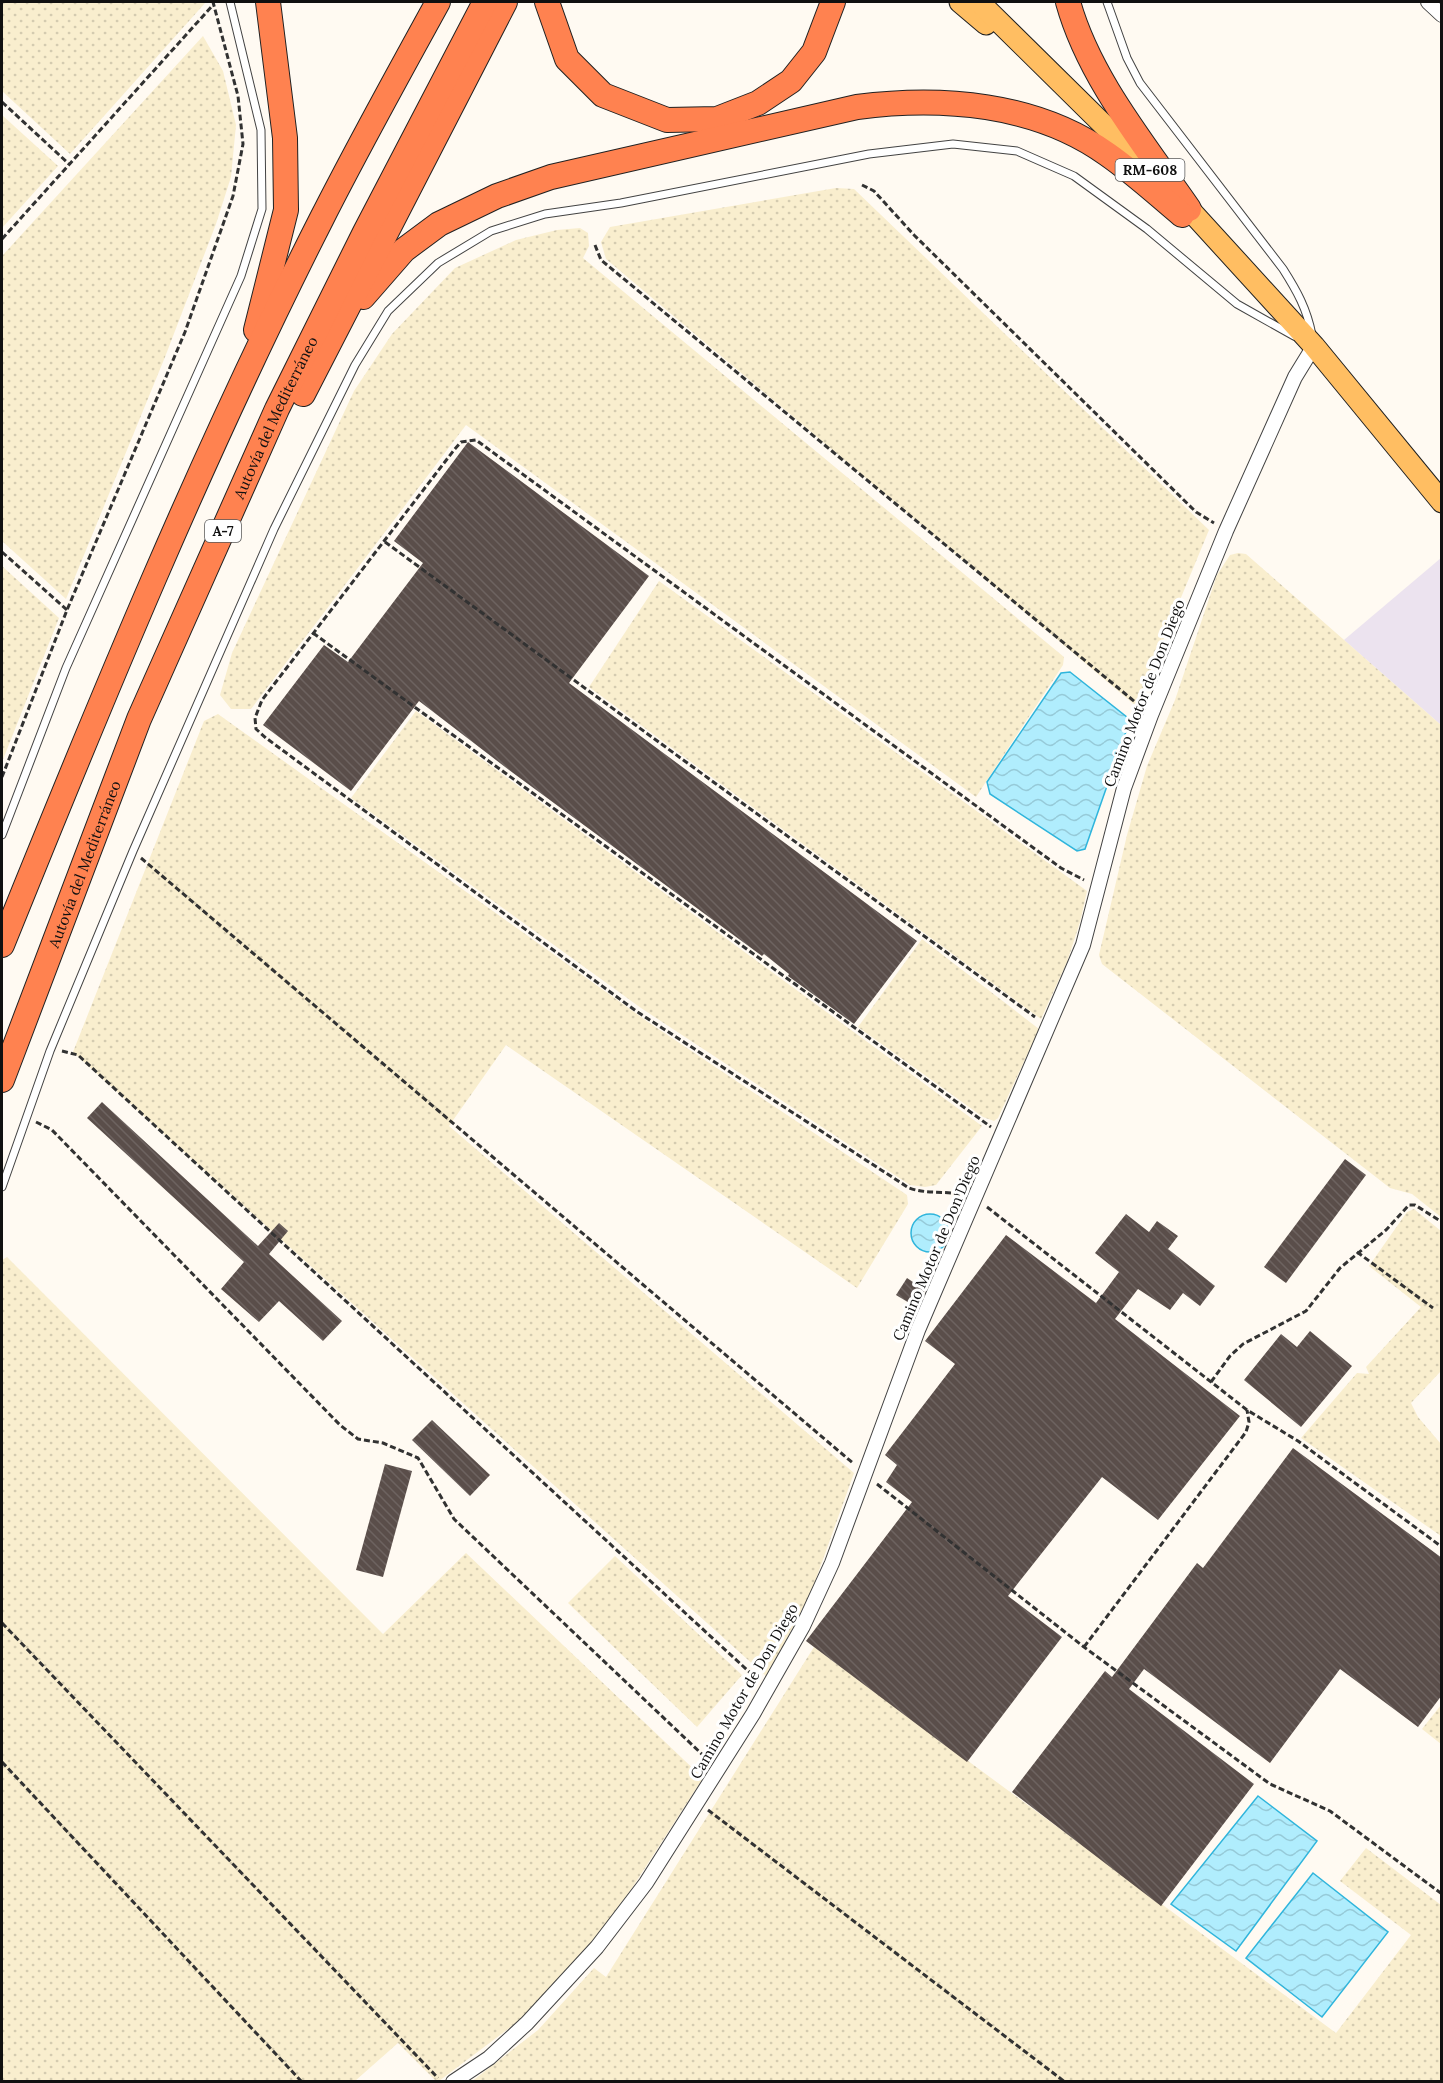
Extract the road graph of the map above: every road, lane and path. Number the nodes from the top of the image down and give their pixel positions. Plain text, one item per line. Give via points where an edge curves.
1 (230, 2) edge
2 (268, 2) edge
3 (438, 2) edge
4 (485, 2) edge
5 (506, 2) edge
6 (547, 2) edge
7 (833, 2) edge
8 (960, 2) edge
9 (979, 2) edge
10 (1068, 2) edge
11 (1107, 2) edge
12 (1428, 2) edge
13 (213, 4) edge
14 (1442, 15) edge
15 (2, 102) edge
16 (69, 164) junction
17 (862, 185) dead end
18 (1186, 212) junction
19 (2, 239) edge
20 (595, 245) dead end
21 (340, 321) junction
22 (1314, 346) junction
23 (243, 381) junction
24 (1442, 502) edge
25 (1226, 531) junction
26 (385, 542) junction
27 (2, 552) edge
28 (67, 610) junction
29 (313, 633) junction
30 (1151, 715) junction
31 (2, 777) edge
32 (2, 835) edge
33 (133, 851) junction
34 (79, 877) junction
35 (1101, 884) junction
36 (2, 945) edge
37 (1049, 1027) junction
38 (52, 1047) junction
39 (2, 1080) edge
40 (26, 1117) junction
41 (1002, 1136) junction
42 (2, 1186) edge
43 (975, 1198) junction
44 (1442, 1222) edge
45 (1357, 1252) junction
46 (1432, 1308) dead end
47 (1211, 1382) junction
48 (1247, 1410) junction
49 (864, 1474) junction
50 (1442, 1547) edge
51 (2, 1623) edge
52 (1084, 1647) junction
53 (767, 1688) junction
54 (2, 1762) edge
55 (718, 1769) junction
56 (697, 1803) junction
57 (1442, 1894) edge
58 (302, 2082) edge
59 (441, 2082) edge
60 (453, 2082) edge
61 (1065, 2082) edge

1 - 32 lane via 261,130 262,209 241,276 66,668
2 - 23 highway via 285,138 286,210
3 - 23 highway, A-7 via 322,217
4 - 34 highway, Autovía del Mediterráneo / A-7 via 364,232 277,409 140,719
5 - 21 highway
6 - 7 highway via 567,59 603,95 667,120 717,118 758,103 791,81 814,52
8 - 18 main road
9 - 18 main road, RM-608
10 - 18 highway via 1092,62
11 - 22 lane via 1140,83 1300,295
12 - 14 street
13 - 16 path
13 - 28 path via 238,96 241,124 243,144 233,196 185,332
15 - 16 path
16 - 19 path
17 - 25 path via 874,190 914,236 1196,512
18 - 21 highway via 1106,153 1059,127 1006,111 941,102 876,104 551,177 497,196 439,224 404,249
18 - 22 main road
20 - 30 path via 601,260
21 - 34 highway via 286,428 116,810
22 - 24 main road
22 - 25 street, Camino Motor de Don Diego via 1295,377
22 - 33 lane via 1237,304 1147,229 1074,176 1017,151 953,144 869,154 546,214 491,231 438,264 387,311 354,365 274,529
23 - 36 highway, A-7 via 139,614
25 - 30 street, Camino Motor de Don Diego
26 - 29 path
26 - 35 path via 461,442 476,440 1061,868
26 - 37 path
27 - 28 path
28 - 31 path
29 - 41 path
29 - 43 path via 262,700 255,718 256,729 636,1011 899,1182 921,1192 947,1191
30 - 35 street, Camino Motor de Don Diego via 1124,788
33 - 38 lane
33 - 49 path
34 - 39 highway, Autovía del Mediterráneo / A-7
35 - 37 street, Camino Motor de Don Diego via 1083,945
37 - 41 street, Camino Motor de Don Diego
38 - 40 lane
38 - 53 path via 78,1055
40 - 42 lane
40 - 55 path via 52,1130 340,1425 358,1439 383,1443 418,1458 454,1519
41 - 43 street, Camino Motor de Don Diego
43 - 47 path
43 - 49 street, Camino Motor de Don Diego via 918,1330
44 - 45 path via 1416,1205 1409,1205 1386,1230
45 - 46 path
45 - 47 path via 1306,1311 1243,1344
47 - 48 path
48 - 50 path via 1298,1441
48 - 52 path via 1250,1422 1246,1432
49 - 52 path
49 - 53 street, Camino Motor de Don Diego via 832,1563 803,1626
51 - 59 path
52 - 57 path via 1270,1784 1347,1821
53 - 55 street, Camino Motor de Don Diego
54 - 58 path
55 - 56 street, Camino Motor de Don Diego
56 - 60 street, Camino Motor de Don Diego via 646,1883 597,1947 515,2034 489,2058
56 - 61 path

